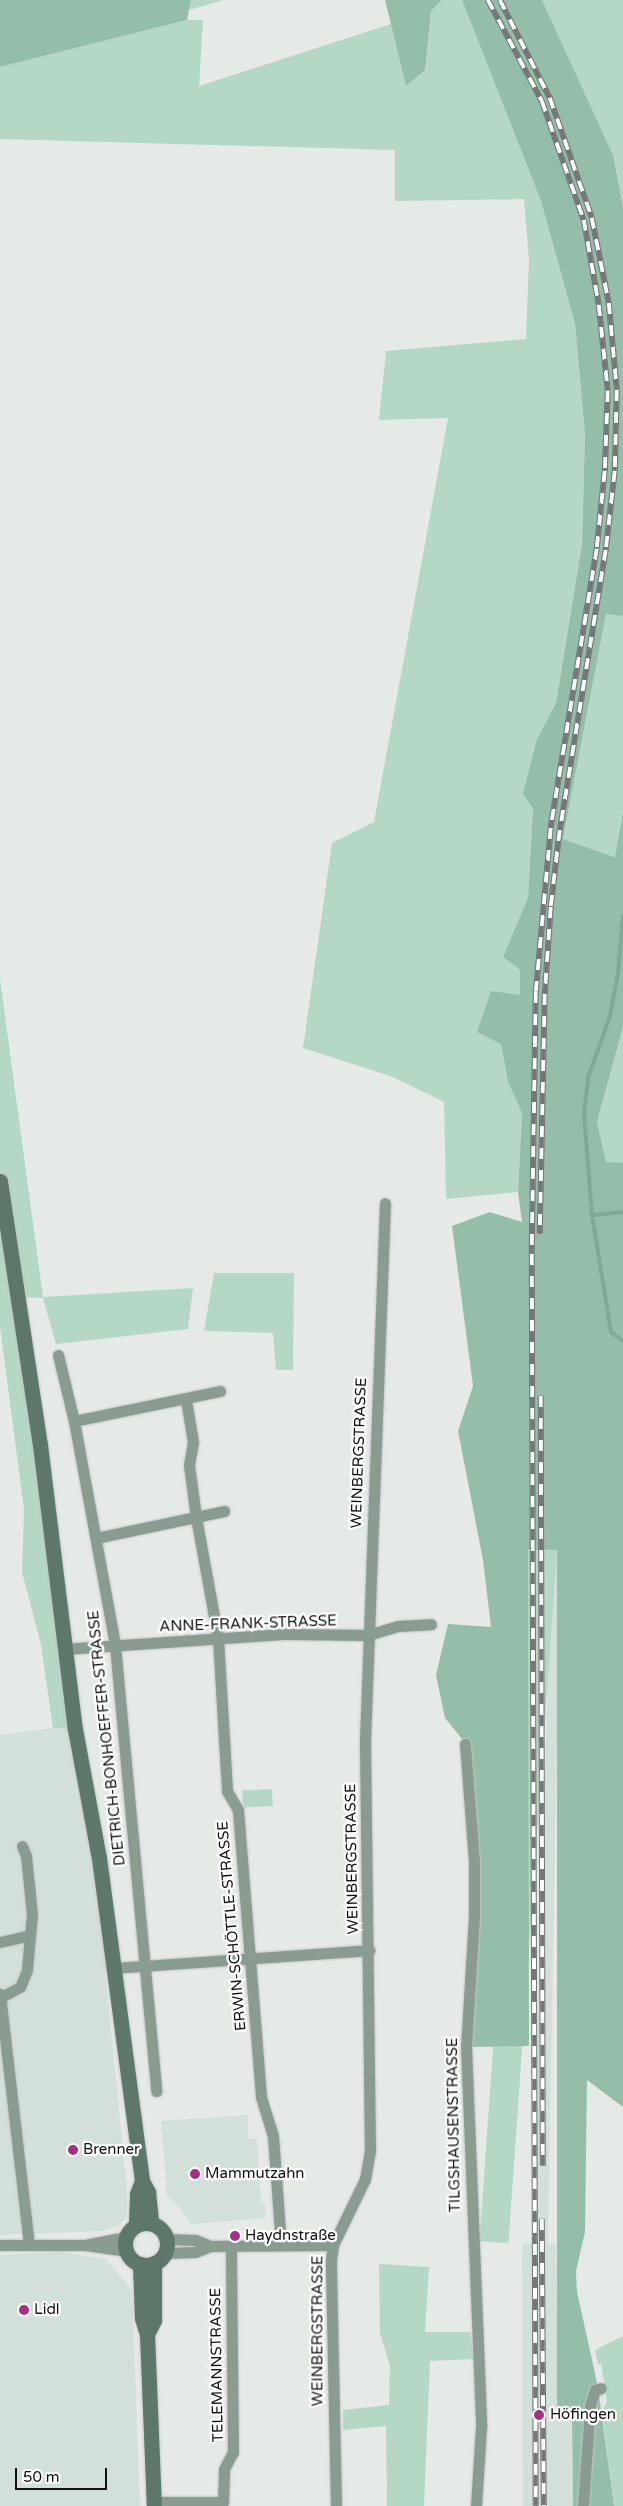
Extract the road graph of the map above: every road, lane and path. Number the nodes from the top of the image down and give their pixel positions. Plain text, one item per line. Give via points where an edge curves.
1 (0, 1181) edge
2 (385, 1203) dead end
3 (58, 1355) dead end
4 (220, 1392) dead end
5 (186, 1400) junction
6 (74, 1421) junction
7 (224, 1511) dead end
8 (196, 1517) junction
9 (96, 1538) junction
10 (431, 1624) dead end
11 (368, 1635) junction
12 (218, 1638) junction
13 (115, 1645) junction
14 (64, 1649) junction
15 (466, 1744) dead end
16 (22, 1846) dead end
17 (30, 1935) junction
18 (0, 1942) edge
19 (369, 1950) junction
20 (249, 1959) junction
21 (145, 1966) junction
22 (114, 1968) junction
23 (0, 1995) edge
24 (156, 2091) dead end
25 (144, 2224) junction
26 (28, 2244) junction
27 (126, 2244) junction
28 (281, 2244) junction
29 (0, 2245) edge
30 (333, 2245) junction
31 (165, 2246) junction
32 (231, 2246) junction
33 (147, 2264) junction
34 (601, 2388) dead end
35 (154, 2504) edge
36 (336, 2506) edge
37 (476, 2506) edge
38 (583, 2506) edge

1 - 14 street via 40,1445
2 - 11 street, WEINBERGSTRASSE
3 - 6 street, DIETRICH-BONHOEFFER-STRASSE
4 - 5 street
5 - 6 street
5 - 8 street, ERWIN-SCHÖTTLE-STRASSE via 193,1442 189,1465
6 - 9 street, DIETRICH-BONHOEFFER-STRASSE
7 - 8 street
8 - 9 street
8 - 12 street, ERWIN-SCHÖTTLE-STRASSE
9 - 13 street, DIETRICH-BONHOEFFER-STRASSE
10 - 11 street, ANNE-FRANK-STRASSE via 398,1626
11 - 12 street, ANNE-FRANK-STRASSE via 286,1634
11 - 19 street, WEINBERGSTRASSE via 364,1741
12 - 13 street, ANNE-FRANK-STRASSE
12 - 20 street, ERWIN-SCHÖTTLE-STRASSE via 227,1791 238,1810
13 - 14 street, ANNE-FRANK-STRASSE
13 - 21 street, DIETRICH-BONHOEFFER-STRASSE
14 - 22 street
15 - 37 street, TILGSHAUSENSTRASSE via 474,1862 466,2046 481,2427
16 - 17 street via 28,1870
17 - 18 street
17 - 23 street via 27,1970 20,1986
19 - 20 street
19 - 30 street, WEINBERGSTRASSE via 370,2152 364,2179
20 - 21 street
20 - 28 street, ERWIN-SCHÖTTLE-STRASSE via 261,2097 273,2136
21 - 22 street
21 - 24 street, DIETRICH-BONHOEFFER-STRASSE
22 - 25 street via 142,2182 148,2192
23 - 26 street
25 - 27 street
25 - 31 street via 161,2229
26 - 27 street
26 - 29 street
27 - 33 street
28 - 30 street
28 - 32 street
30 - 36 street, WEINBERGSTRASSE
31 - 32 street via 195,2252 211,2246
31 - 33 street
32 - 35 street, TELEMANNSTRASSE via 233,2452 224,2469 223,2502
33 - 35 street via 142,2318 147,2334
34 - 38 street via 595,2390 590,2406

